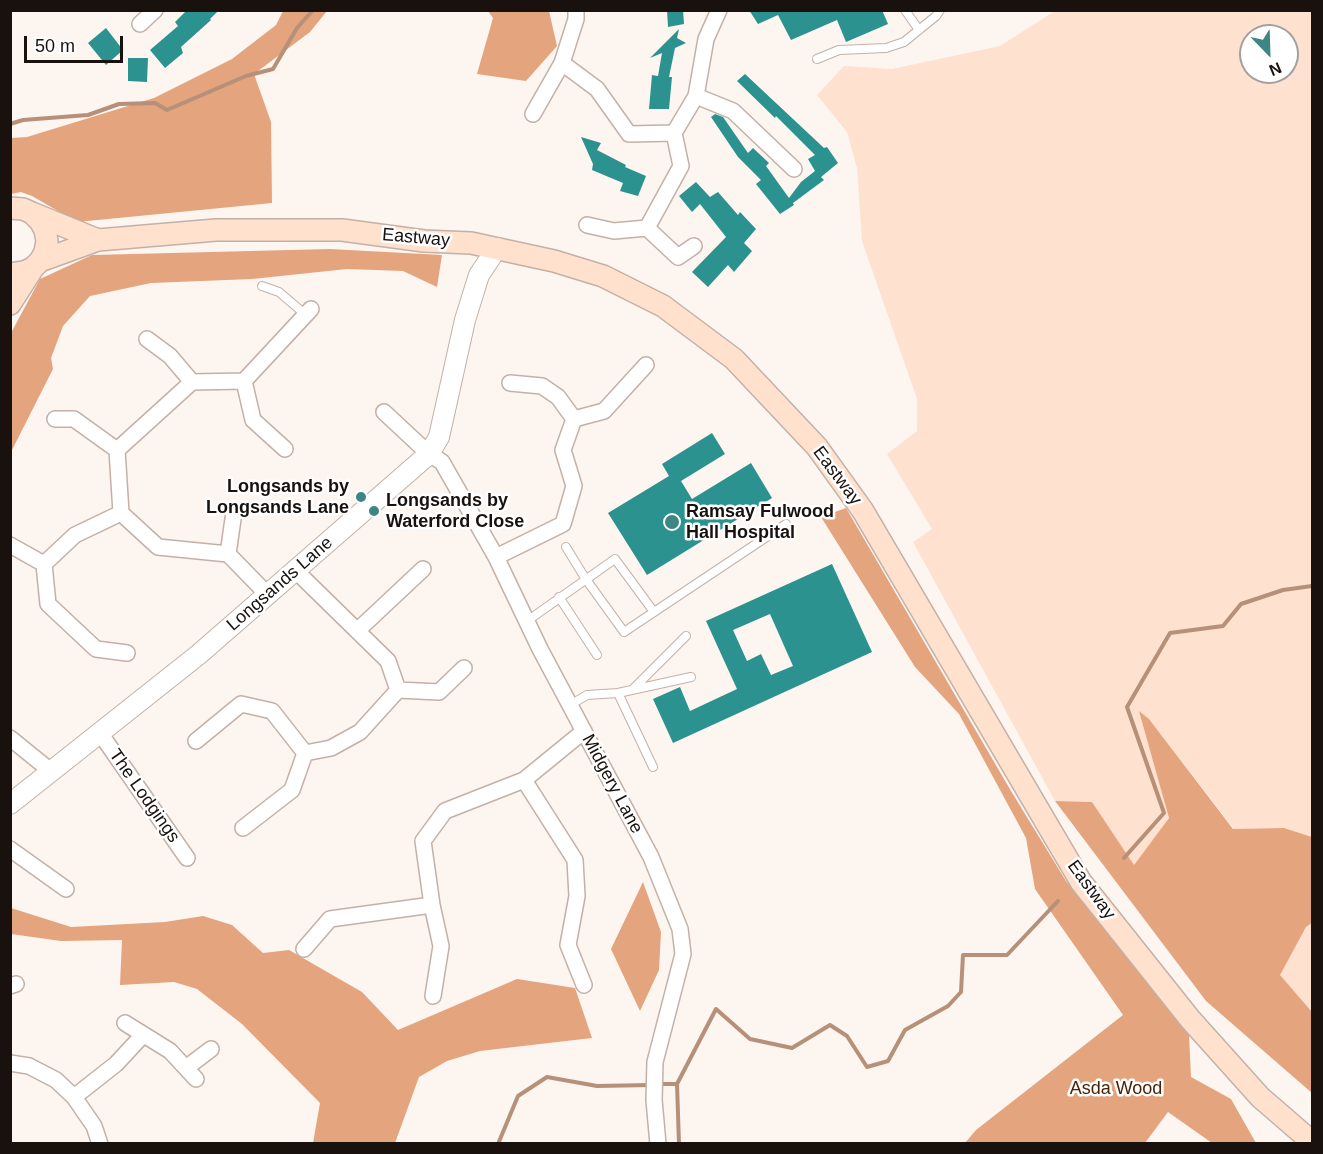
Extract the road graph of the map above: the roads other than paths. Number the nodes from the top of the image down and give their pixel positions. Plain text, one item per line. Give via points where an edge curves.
1 (155, 10) edge
2 (576, 10) edge
3 (719, 10) edge
4 (904, 10) edge
5 (940, 10) edge
6 (140, 24) dead end
7 (919, 30) junction
8 (817, 59) dead end
9 (562, 63) junction
10 (696, 96) junction
11 (533, 114) dead end
12 (674, 133) junction
13 (794, 169) dead end
14 (10, 208) edge
15 (32, 213) junction
16 (588, 225) dead end
17 (647, 228) junction
18 (98, 240) junction
19 (471, 243) junction
20 (694, 246) dead end
21 (497, 248) junction
22 (36, 265) junction
23 (10, 274) edge
24 (479, 275) junction
25 (262, 286) dead end
26 (10, 304) edge
27 (309, 312) joint
28 (147, 339) dead end
29 (646, 365) dead end
30 (244, 381) junction
31 (192, 382) junction
32 (510, 383) dead end
33 (384, 412) dead end
34 (55, 419) dead end
35 (574, 419) junction
36 (285, 449) dead end
37 (117, 450) junction
38 (429, 454) junction
39 (234, 512) dead end
40 (121, 513) junction
41 (786, 524) dead end
42 (10, 545) edge
43 (566, 547) dead end
44 (228, 554) junction
45 (496, 558) junction
46 (44, 564) junction
47 (423, 569) dead end
48 (296, 571) junction
49 (585, 578) junction
50 (268, 595) junction
51 (559, 597) junction
52 (654, 612) junction
53 (527, 621) junction
54 (358, 630) junction
55 (686, 636) dead end
56 (128, 653) dead end
57 (597, 655) dead end
58 (464, 668) dead end
59 (692, 676) dead end
60 (398, 690) junction
61 (632, 690) junction
62 (618, 693) junction
63 (570, 705) junction
64 (584, 731) junction
65 (100, 733) junction
66 (10, 738) edge
67 (196, 741) dead end
68 (305, 753) junction
69 (653, 768) dead end
70 (52, 772) junction
71 (524, 780) junction
72 (10, 804) edge
73 (243, 828) dead end
74 (10, 849) edge
75 (187, 858) dead end
76 (66, 889) dead end
77 (432, 905) junction
78 (304, 949) dead end
79 (584, 985) dead end
80 (433, 996) dead end
81 (125, 1023) dead end
82 (143, 1035) junction
83 (211, 1049) dead end
84 (10, 1063) edge
85 (74, 1097) junction
86 (1312, 1142) edge
87 (100, 1143) edge
88 (658, 1143) edge

1 - 6 street
2 - 9 street
3 - 10 street via 706,39
4 - 7 lane
5 - 7 lane
7 - 8 lane via 904,42 886,48 840,50
9 - 11 street
9 - 12 street via 597,89 629,134
10 - 12 street
10 - 13 street via 733,111
12 - 17 street via 681,166
14 - 15 main road, Eastway
15 - 18 main road, Eastway
15 - 22 main road via 45,230 47,241
16 - 17 street via 614,231
17 - 20 street via 678,257
18 - 19 main road, Eastway via 216,230 342,230
18 - 22 main road, Eastway
19 - 21 main road, Eastway
19 - 24 street
21 - 24 street, Longsands Lane
21 - 86 main road, Eastway via 603,276 663,306 734,359 817,447 863,511 1081,882 1190,1018 1260,1096
22 - 23 main road, Eastway via 24,273
22 - 26 main road
24 - 38 street, Longsands Lane via 465,320 440,437
25 - 27 lane
27 - 30 street
28 - 31 street via 170,356
29 - 35 street via 604,411
30 - 31 street
30 - 36 street via 253,420
31 - 37 street
32 - 35 street via 542,386 558,397
33 - 38 street, Midgery Lane
34 - 37 street via 74,419
35 - 45 street via 563,450 574,486 564,524
37 - 40 street
38 - 45 street, Midgery Lane via 442,462
38 - 48 street, Longsands Lane
39 - 44 street
40 - 44 street via 158,547
40 - 46 street via 75,535
41 - 52 lane
42 - 46 street
43 - 49 lane
44 - 50 street
45 - 53 street, Midgery Lane
46 - 56 street via 48,604 96,650
47 - 54 street
48 - 50 street, Longsands Lane
48 - 54 street
49 - 51 lane
49 - 52 lane via 615,559
49 - 52 lane via 624,632
50 - 65 street, Longsands Lane
51 - 53 lane
51 - 57 lane
53 - 63 street, Midgery Lane
54 - 60 street via 388,661
55 - 61 lane
58 - 60 street via 439,692
59 - 61 lane
60 - 68 street via 360,732 331,748
61 - 62 lane
62 - 63 lane via 587,695
62 - 69 lane
63 - 64 street, Midgery Lane
64 - 71 street
64 - 88 street, Midgery Lane via 651,857 680,929 683,954 654,1071
65 - 70 street, Longsands Lane
65 - 75 street, The Lodgings
66 - 70 street
67 - 68 street via 242,704 272,711
68 - 73 street via 292,790
70 - 72 street, Longsands Lane
71 - 77 street via 445,811 423,841
71 - 79 street via 575,860 577,896 568,945
74 - 76 street
77 - 78 street via 330,919
77 - 80 street via 441,946
81 - 82 street
82 - 83 street via 170,1051 191,1074
82 - 85 street via 116,1064
84 - 85 street via 29,1066 56,1080
85 - 87 street via 94,1126

